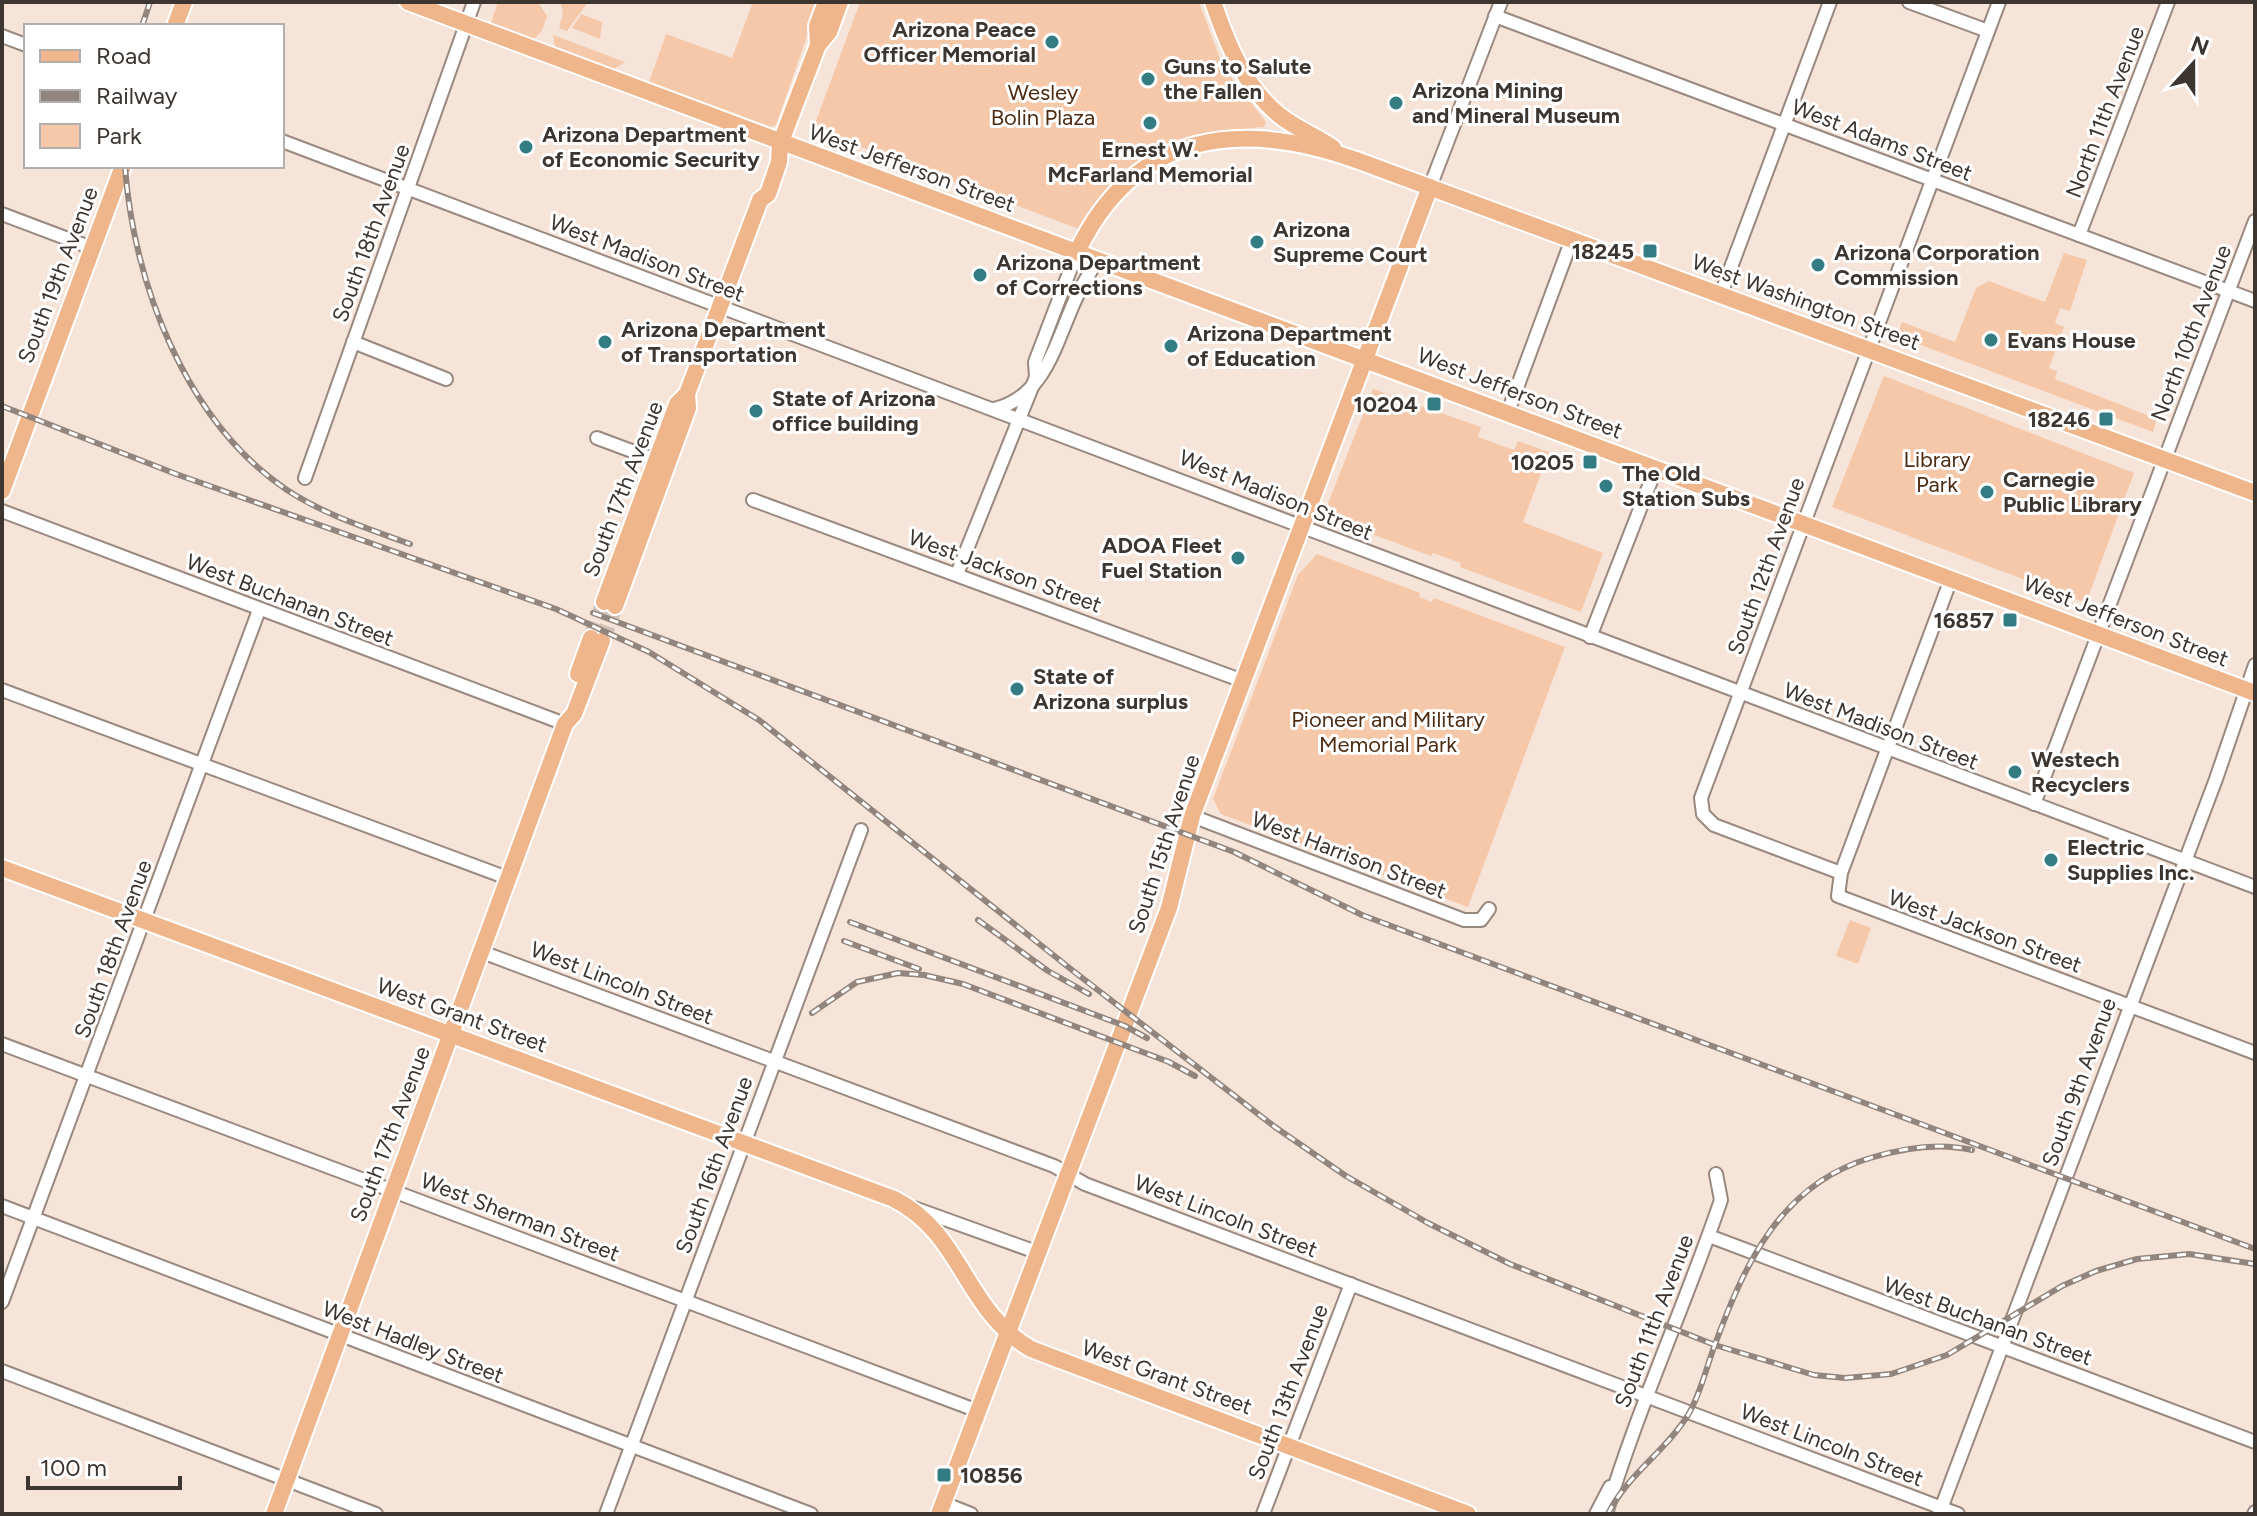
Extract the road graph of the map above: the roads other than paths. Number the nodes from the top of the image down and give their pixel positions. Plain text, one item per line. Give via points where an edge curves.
1 (184, 2) edge
2 (408, 2) edge
3 (474, 2) edge
4 (826, 2) edge
5 (840, 2) edge
6 (1213, 2) edge
7 (1501, 2) edge
8 (1830, 2) edge
9 (1909, 2) edge
10 (1999, 2) edge
11 (2168, 2) edge
12 (1495, 16) junction
13 (176, 24) edge
14 (466, 24) junction
15 (1988, 31) junction
16 (2, 36) edge
17 (24, 44) edge
18 (818, 45) junction
19 (1783, 124) junction
20 (284, 142) edge
21 (780, 144) junction
22 (1341, 154) junction
23 (122, 168) edge
24 (1932, 180) junction
25 (1430, 187) junction
26 (408, 189) junction
27 (2, 214) edge
28 (2255, 221) edge
29 (2079, 235) junction
30 (1572, 239) junction
31 (92, 248) junction
32 (1077, 252) junction
33 (1097, 259) junction
34 (2229, 291) junction
35 (1721, 294) junction
36 (2255, 301) edge
37 (719, 307) junction
38 (353, 342) junction
39 (1869, 348) junction
40 (1366, 359) junction
41 (1036, 377) junction
42 (446, 379) dead end
43 (994, 409) junction
44 (1508, 412) junction
45 (1019, 418) junction
46 (597, 438) dead end
47 (2164, 459) junction
48 (661, 462) junction
49 (1656, 468) junction
50 (305, 478) dead end
51 (2, 491) edge
52 (2255, 493) edge
53 (753, 500) dead end
54 (2, 511) edge
55 (1803, 523) junction
56 (1303, 527) junction
57 (957, 574) junction
58 (1951, 579) junction
59 (609, 604) tunnel mouth
60 (259, 610) junction
61 (2099, 634) junction
62 (1590, 637) junction
63 (596, 640) tunnel mouth
64 (2255, 665) edge
65 (1243, 681) junction
66 (2, 690) edge
67 (2251, 691) edge
68 (1741, 694) junction
69 (565, 724) junction
70 (1888, 751) junction
71 (202, 765) junction
72 (2034, 804) junction
73 (1192, 816) junction
74 (861, 830) dead end
75 (2184, 861) junction
76 (2, 868) edge
77 (1841, 873) junction
78 (510, 879) junction
79 (2255, 887) edge
80 (1489, 909) dead end
81 (146, 920) junction
82 (482, 952) junction
83 (2128, 1006) junction
84 (451, 1034) junction
85 (2, 1044) edge
86 (2255, 1053) edge
87 (773, 1062) junction
88 (87, 1076) junction
89 (743, 1143) junction
90 (1067, 1174) junction
91 (1716, 1174) dead end
92 (393, 1191) junction
93 (2, 1206) edge
94 (906, 1206) junction
95 (34, 1218) junction
96 (1709, 1236) junction
97 (1039, 1253) junction
98 (1351, 1284) junction
99 (685, 1301) junction
100 (2, 1302) edge
101 (1008, 1334) junction
102 (338, 1336) junction
103 (2003, 1347) junction
104 (2, 1371) edge
105 (1645, 1396) junction
106 (978, 1411) junction
107 (2255, 1442) edge
108 (633, 1445) junction
109 (1288, 1446) junction
110 (284, 1479) junction
111 (1614, 1481) junction
112 (941, 1509) edge
113 (1940, 1511) edge
114 (271, 1514) edge
115 (376, 1514) edge
116 (606, 1514) edge
117 (811, 1514) edge
118 (971, 1514) edge
119 (1263, 1514) edge
120 (1468, 1514) edge
121 (1596, 1514) edge
122 (1606, 1514) edge
123 (1958, 1514) edge

1 - 13 main road
2 - 14 main road, West Jefferson Street
3 - 14 street, South 18th Avenue
4 - 18 main road, South 17th Avenue via 817,26
5 - 18 main road, South 17th Avenue
6 - 22 main road, West Washington Street via 1234,57 1268,103
7 - 12 street
8 - 19 street
9 - 15 street
10 - 15 street, South 12th Avenue
11 - 29 street, North 11th Avenue
12 - 19 street, West Adams Street
12 - 25 street
14 - 21 main road, West Jefferson Street
14 - 26 street, South 18th Avenue
15 - 24 street, South 12th Avenue
16 - 17 street
18 - 21 main road, South 17th Avenue
19 - 24 street, West Adams Street
19 - 35 street
20 - 26 street, West Madison Street
21 - 32 main road, West Jefferson Street
21 - 37 main road, South 17th Avenue via 757,190 760,200
22 - 25 main road, West Washington Street
22 - 32 main road, West Washington Street via 1262,138 1192,145 1145,167 1115,191
23 - 31 main road, South 19th Avenue
24 - 29 street, West Adams Street
24 - 39 street, South 12th Avenue
25 - 30 main road, West Washington Street
25 - 40 main road, South 15th Avenue
26 - 37 street, West Madison Street
26 - 38 street, South 18th Avenue
27 - 31 street
28 - 34 street, North 10th Avenue
29 - 34 street, West Adams Street
30 - 35 main road, West Washington Street
30 - 44 street
31 - 51 main road, South 19th Avenue
32 - 33 main road, West Jefferson Street
32 - 41 street via 1035,362
33 - 40 main road, West Jefferson Street
33 - 41 street via 1048,366
34 - 36 street, West Adams Street
34 - 47 street, North 10th Avenue
35 - 39 main road, West Washington Street
37 - 43 street, West Madison Street
37 - 48 main road, South 17th Avenue via 687,394 677,404
38 - 42 street
38 - 50 street, South 18th Avenue
39 - 47 main road, West Washington Street
39 - 55 street, South 12th Avenue
40 - 44 main road, West Jefferson Street
40 - 56 main road, South 15th Avenue
41 - 43 street via 1019,400
41 - 45 street
43 - 45 street, West Madison Street
44 - 49 main road, West Jefferson Street
45 - 56 street, West Madison Street
45 - 57 street
46 - 48 street
47 - 52 main road, West Washington Street
47 - 61 street, North 10th Avenue
48 - 59 main road, South 17th Avenue
49 - 55 main road, West Jefferson Street
49 - 62 street
53 - 57 street, West Jackson Street
54 - 60 street, West Buchanan Street
55 - 58 main road, West Jefferson Street
55 - 68 street, South 12th Avenue
56 - 62 street, West Madison Street
56 - 65 main road, South 15th Avenue
57 - 65 street, West Jackson Street
58 - 61 main road, West Jefferson Street
58 - 70 street
60 - 69 street, West Buchanan Street
60 - 71 street, South 18th Avenue
61 - 67 main road, West Jefferson Street
61 - 72 street, North 10th Avenue
62 - 68 street, West Madison Street
63 - 69 main road, South 17th Avenue via 564,712
64 - 67 street, South 9th Avenue
65 - 73 main road, South 15th Avenue
66 - 71 street
67 - 75 street, South 9th Avenue
68 - 70 street, West Madison Street
68 - 77 street, South 12th Avenue via 1701,798 1703,814 1714,825
69 - 78 main road, South 17th Avenue
70 - 72 street, West Madison Street
70 - 77 street
71 - 78 street
71 - 81 street, South 18th Avenue
72 - 75 street, West Madison Street
73 - 80 street, West Harrison Street via 1464,920 1481,920
73 - 90 main road, South 15th Avenue via 1173,896
74 - 87 street, South 16th Avenue
75 - 79 street, West Madison Street
75 - 83 street, South 9th Avenue
76 - 81 main road, West Grant Street
77 - 83 street, West Jackson Street via 1837,894
78 - 82 main road, South 17th Avenue
81 - 84 main road, West Grant Street
81 - 88 street, South 18th Avenue
82 - 84 main road, South 17th Avenue
82 - 87 street, West Lincoln Street
83 - 86 street, West Jackson Street
83 - 103 street, South 9th Avenue
84 - 89 main road, West Grant Street
84 - 92 main road, South 17th Avenue
85 - 88 street, West Sherman Street
87 - 89 street, South 16th Avenue
87 - 90 street, West Lincoln Street
88 - 92 street, West Sherman Street
88 - 95 street, South 18th Avenue
89 - 94 main road, West Grant Street
89 - 99 street, South 16th Avenue
90 - 97 main road, South 15th Avenue
90 - 98 street, West Lincoln Street
91 - 96 street, South 11th Avenue via 1721,1200
92 - 99 street, West Sherman Street
92 - 102 main road, South 17th Avenue
93 - 95 street, West Hadley Street
94 - 97 street, West Grant Street
94 - 101 main road, West Grant Street via 941,1234 979,1301
95 - 100 street, South 18th Avenue
95 - 102 street, West Hadley Street
96 - 103 street, West Buchanan Street
96 - 105 street, South 11th Avenue
97 - 101 main road, South 15th Avenue
98 - 105 street, West Lincoln Street
98 - 109 street, South 13th Avenue
99 - 106 street, West Sherman Street
99 - 108 street, South 16th Avenue
101 - 106 main road, South 15th Avenue
101 - 109 main road, West Grant Street via 1054,1359
102 - 108 street, West Hadley Street
102 - 110 main road, South 17th Avenue
103 - 107 street, West Buchanan Street
103 - 113 street, South 9th Avenue
104 - 110 street
105 - 111 street, South 11th Avenue
105 - 113 street, West Lincoln Street
106 - 112 main road, South 15th Avenue
108 - 116 street, South 16th Avenue
108 - 117 street, West Hadley Street
109 - 119 street, South 13th Avenue
109 - 120 main road, West Grant Street
110 - 114 main road, South 17th Avenue
110 - 115 street
111 - 121 street, South 11th Avenue
111 - 122 street, South 11th Avenue
112 - 118 street
113 - 123 street, West Lincoln Street

